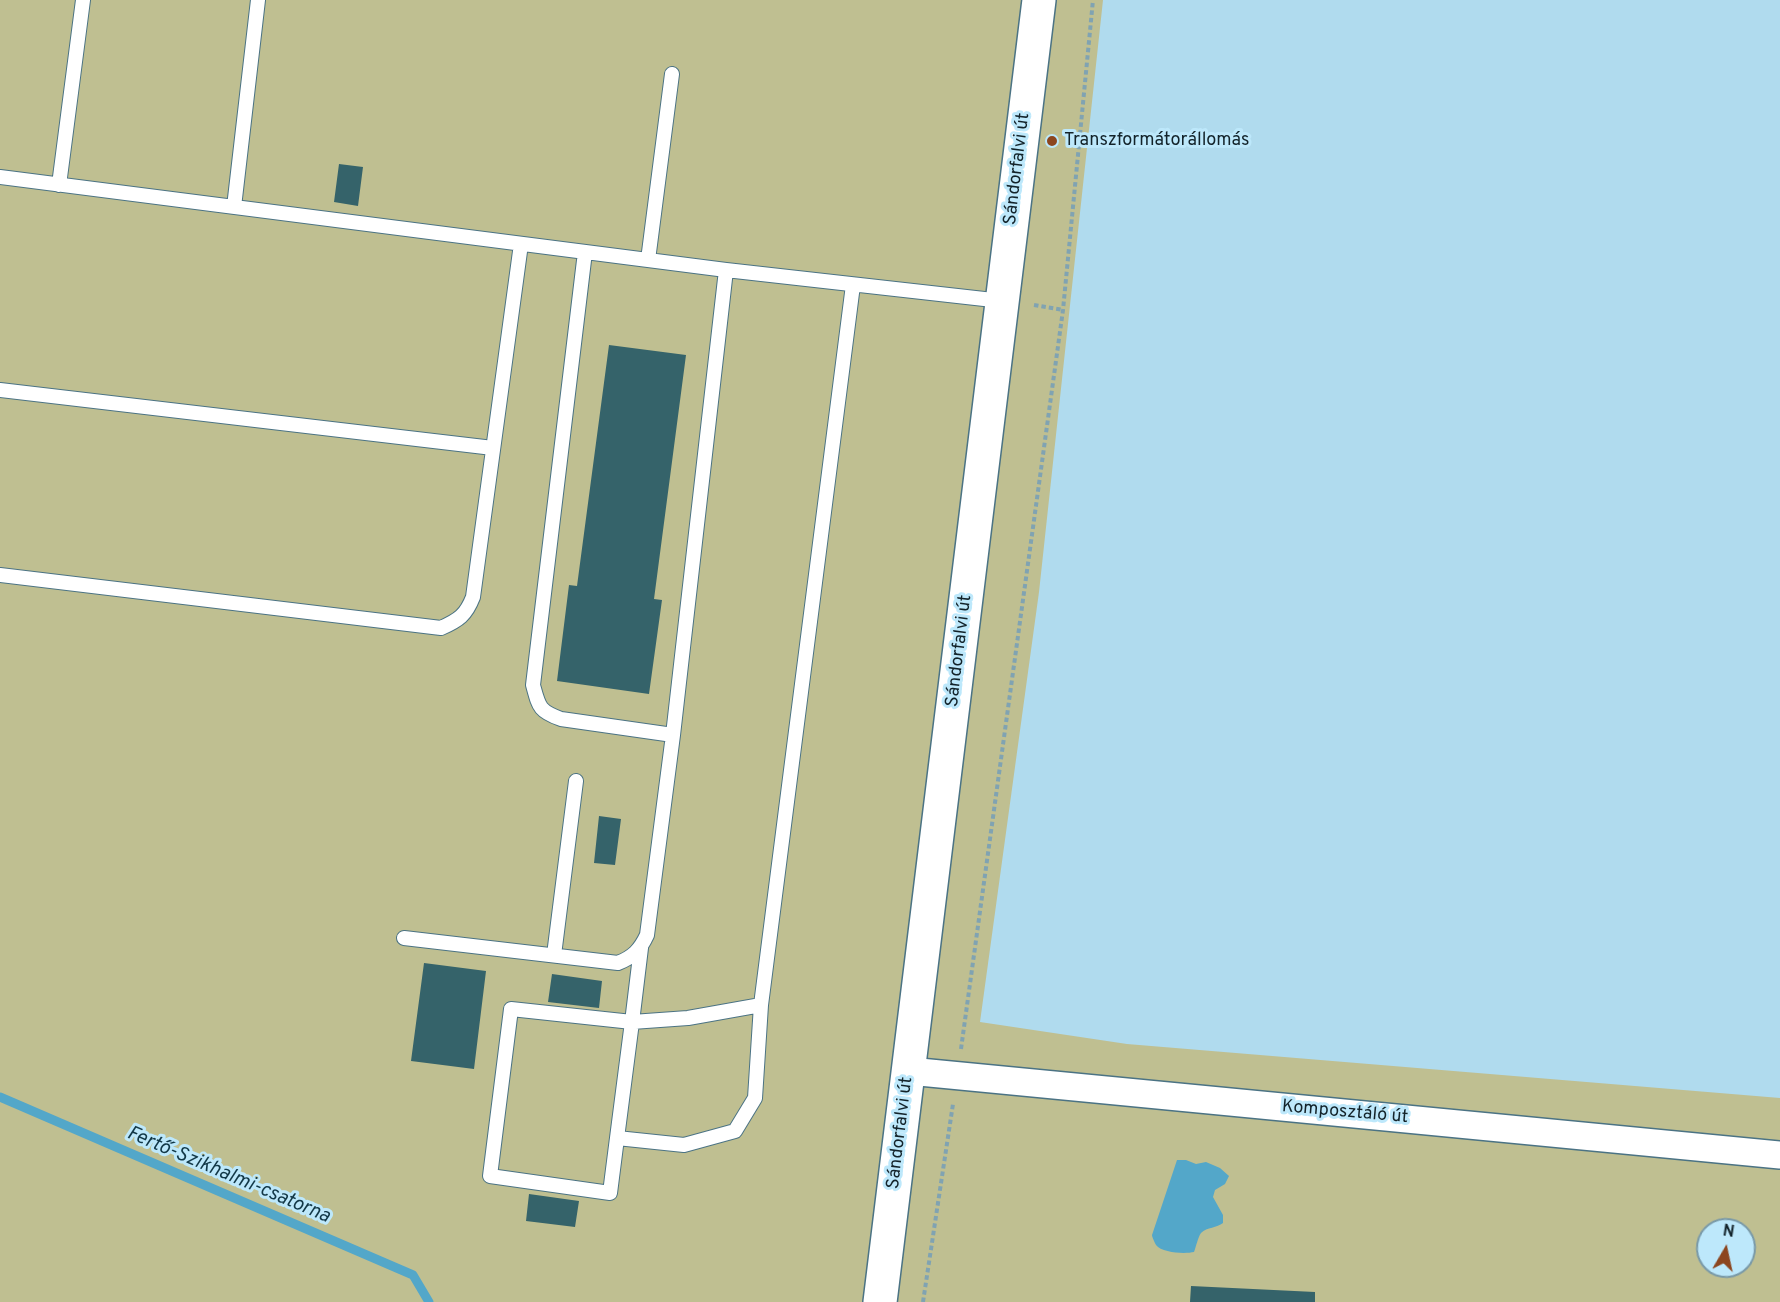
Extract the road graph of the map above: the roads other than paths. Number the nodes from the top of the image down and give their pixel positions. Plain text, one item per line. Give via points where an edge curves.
1 (83, 0) edge
2 (258, 0) edge
3 (1039, 0) edge
4 (672, 74) dead end
5 (0, 177) edge
6 (60, 185) junction
7 (234, 207) junction
8 (521, 244) junction
9 (585, 252) junction
10 (648, 260) junction
11 (726, 270) junction
12 (853, 285) junction
13 (1002, 301) junction
14 (0, 390) edge
15 (494, 448) junction
16 (0, 575) edge
17 (673, 735) junction
18 (576, 781) dead end
19 (404, 938) dead end
20 (641, 948) junction
21 (554, 956) junction
22 (760, 1005) junction
23 (632, 1022) junction
24 (909, 1071) junction
25 (617, 1138) junction
26 (1780, 1155) edge
27 (880, 1302) edge

1 - 6 lane
2 - 7 lane
3 - 13 main road, Sándorfalvi út
4 - 10 lane
5 - 6 lane
6 - 7 lane
7 - 8 lane
8 - 9 lane
8 - 15 lane
9 - 10 lane
9 - 17 lane via 533,685 538,704 546,714
10 - 11 lane
11 - 12 lane
11 - 17 lane
12 - 13 lane
12 - 22 lane
13 - 24 main road, Sándorfalvi út
14 - 15 lane
15 - 16 lane via 473,597 456,621 441,628
17 - 20 lane via 647,935
18 - 21 lane
19 - 21 lane
20 - 21 lane via 618,963
20 - 23 lane
22 - 23 lane via 688,1018
22 - 25 lane via 755,1098 735,1131 684,1145
23 - 25 lane
23 - 25 lane via 511,1008 490,1176 610,1193
24 - 26 street, Komposztáló út
24 - 27 main road, Sándorfalvi út

